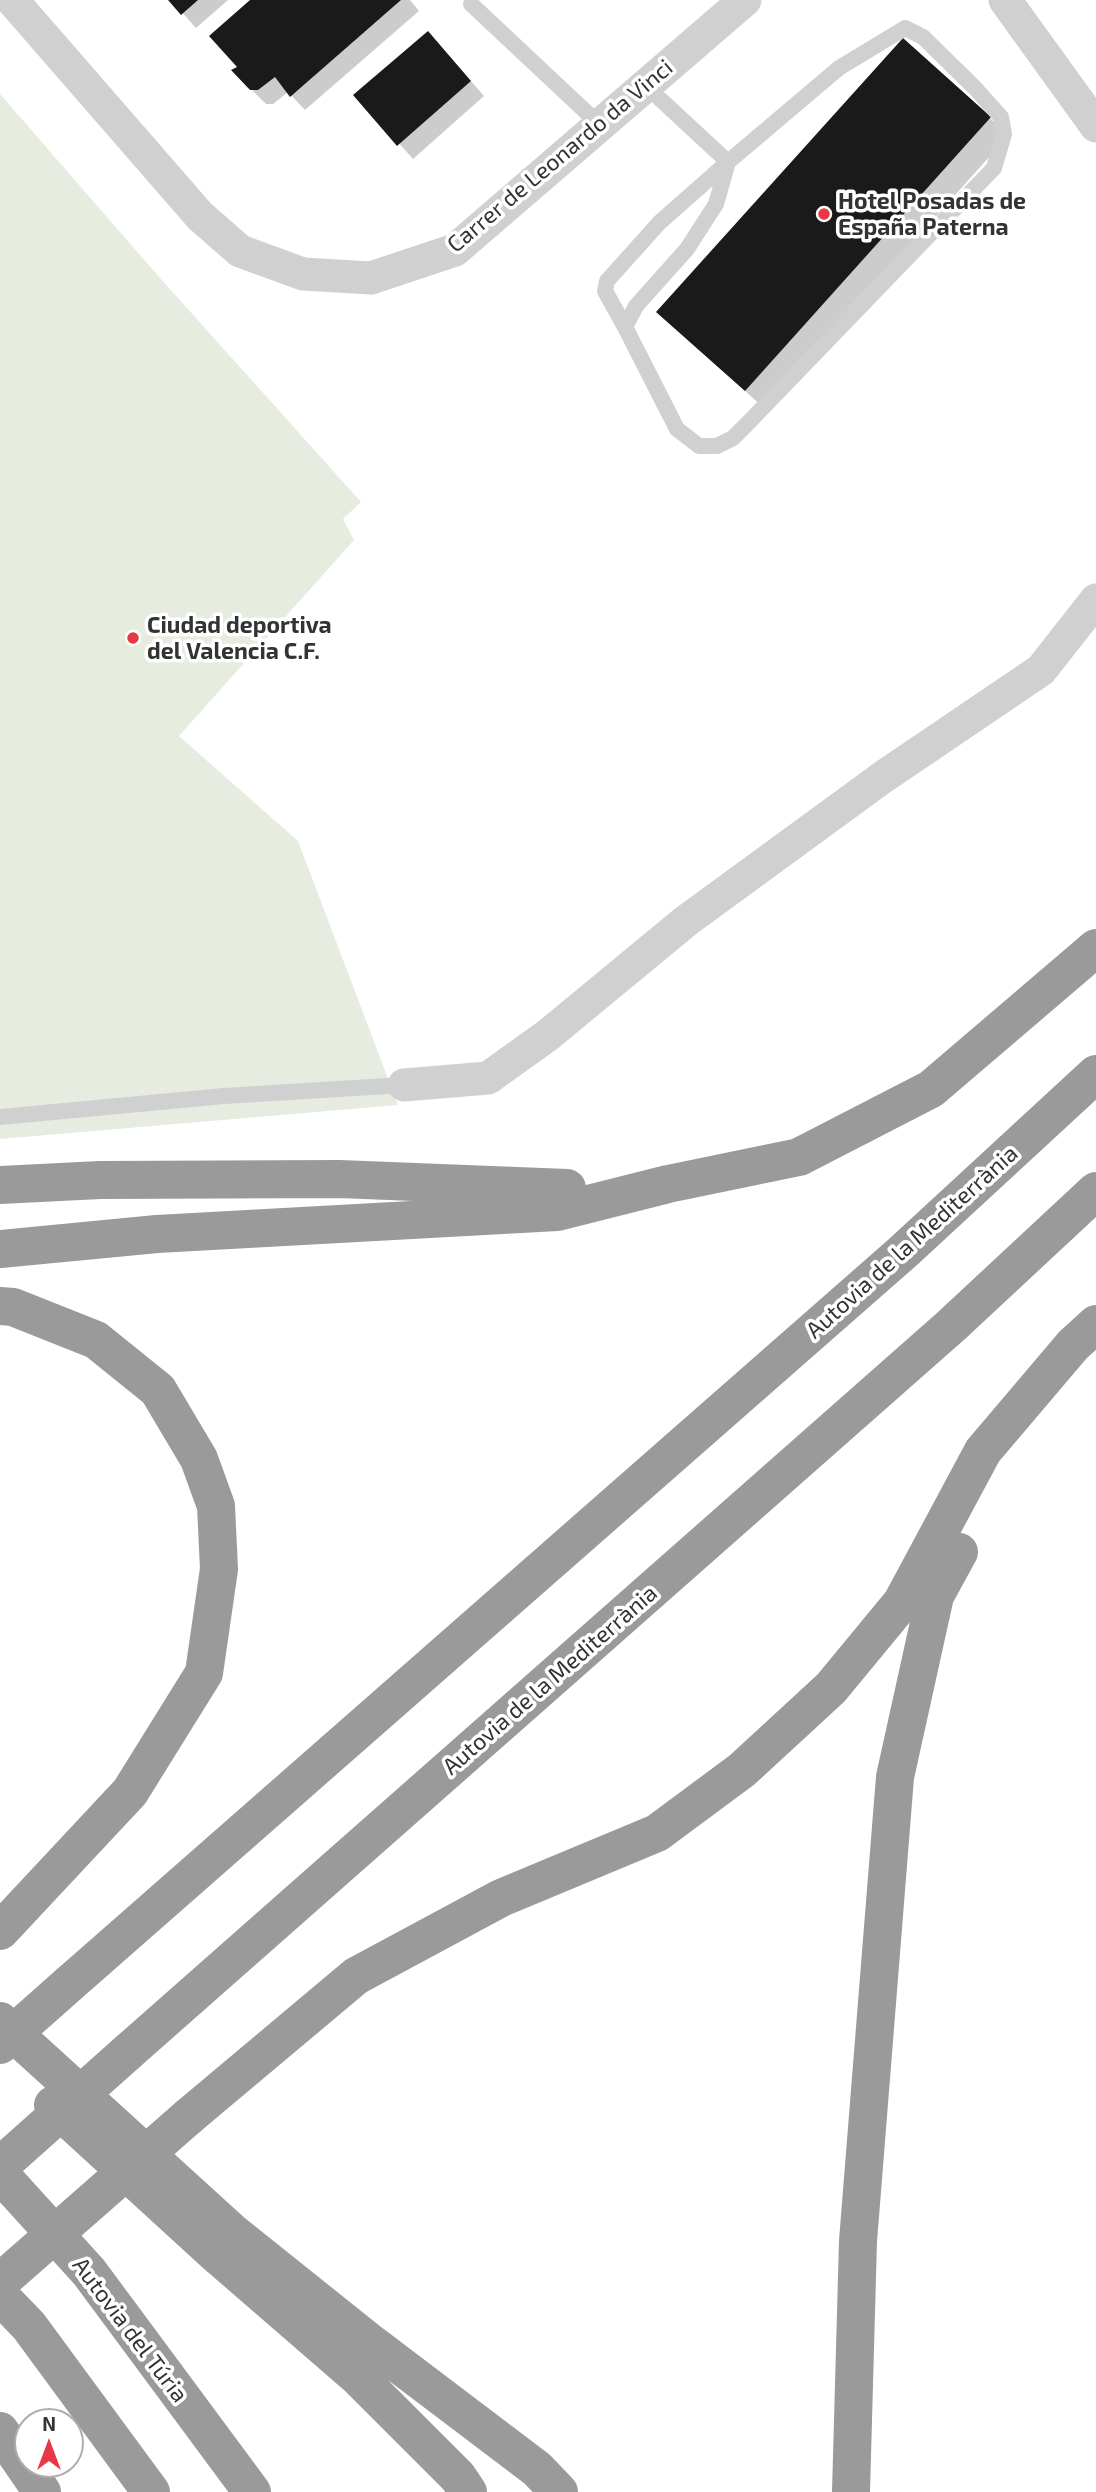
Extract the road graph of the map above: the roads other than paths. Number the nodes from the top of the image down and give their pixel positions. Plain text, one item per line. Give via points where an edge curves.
1 (12, 0) edge
2 (745, 0) edge
3 (1005, 0) edge
4 (471, 4) dead end
5 (646, 86) junction
6 (600, 125) junction
7 (1096, 126) edge
8 (728, 162) junction
9 (625, 327) junction
10 (1096, 600) edge
11 (1096, 948) edge
12 (1096, 1074) edge
13 (404, 1086) joint
14 (0, 1117) edge
15 (667, 1184) junction
16 (0, 1185) edge
17 (1096, 1191) edge
18 (0, 1249) edge
19 (0, 1306) edge
20 (1085, 1335) edge
21 (6, 1926) edge
22 (0, 2021) edge
23 (0, 2045) edge
24 (0, 2056) edge
25 (0, 2166) edge
26 (0, 2174) edge
27 (0, 2282) edge
28 (0, 2296) edge
29 (0, 2431) edge
30 (0, 2473) edge
31 (13, 2492) edge
32 (42, 2492) edge
33 (151, 2492) edge
34 (252, 2492) edge
35 (468, 2492) edge
36 (559, 2492) edge
37 (850, 2492) edge

1 - 6 street, Carrer de Leonardo da Vinci via 200,216 240,251 303,274 372,278 455,250
2 - 5 street, Carrer de Leonardo da Vinci
3 - 7 street
4 - 6 lane
5 - 6 street, Carrer de Leonardo da Vinci
5 - 8 lane
8 - 9 lane via 716,204 695,238 636,306
8 - 9 lane via 659,223 607,281 605,291
8 - 9 lane via 839,68 905,28 923,37 975,88 1000,117 1004,134 995,168 733,438 717,446 699,446 677,429
10 - 13 street via 1041,670 883,777 697,913 488,1078
11 - 15 highway via 931,1089 799,1157
12 - 23 highway, Autovia de la Mediterrània, bridge via 893,1262
13 - 14 lane via 225,1096
15 - 16 highway via 551,1189 338,1179
15 - 18 highway via 557,1212 157,1234
17 - 25 highway, Autovia de la Mediterrània, bridge via 941,1335
19 - 21 highway via 96,1340 158,1390 199,1459 216,1506 219,1569 204,1673 130,1793
20 - 27 highway, bridge via 983,1451 902,1602 831,1688 741,1770 657,1833 501,1898 356,1976
20 - 37 highway via 1005,1465 935,1596 895,1777 858,2241
22 - 36 highway via 232,2232 537,2469
24 - 35 highway via 359,2378
26 - 34 highway, Autovia del Túria via 89,2272
28 - 33 highway via 29,2326
29 - 32 highway
30 - 31 highway

